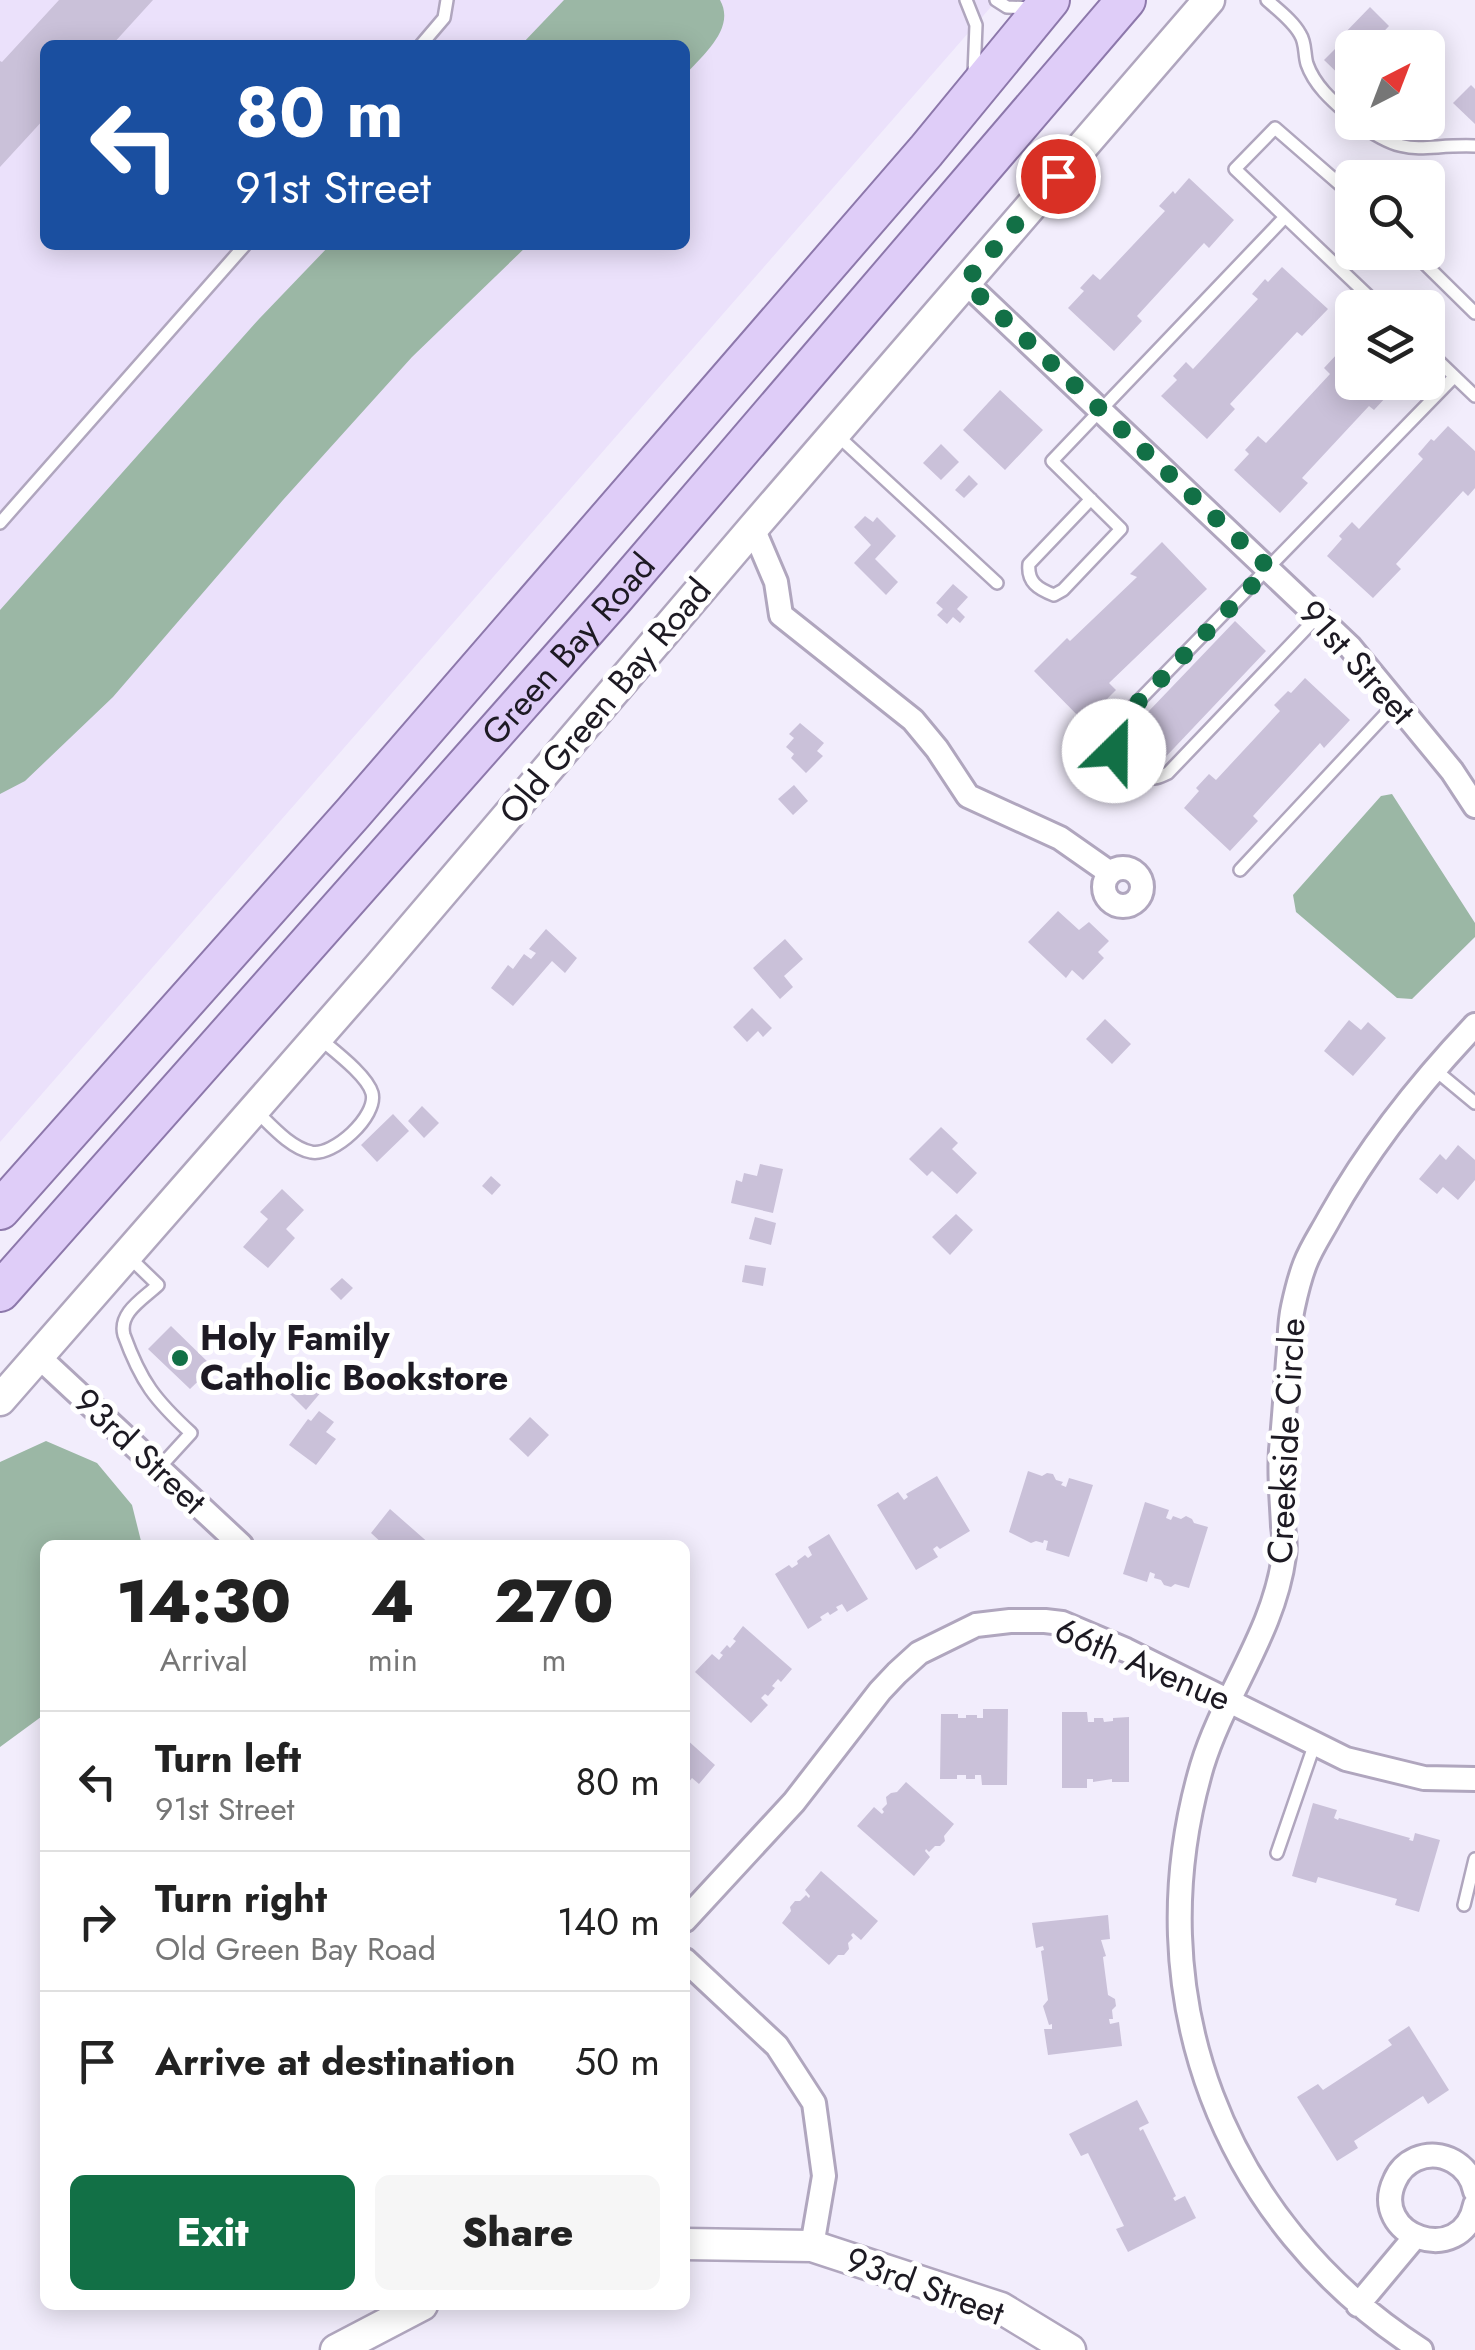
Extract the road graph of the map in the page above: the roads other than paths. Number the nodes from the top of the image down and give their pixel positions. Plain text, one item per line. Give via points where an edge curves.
1 (447, 0) edge
2 (966, 0) edge
3 (996, 0) edge
4 (1126, 0) edge
5 (1208, 0) edge
6 (1267, 0) edge
7 (1045, 3) edge
8 (424, 40) edge
9 (1083, 50) junction
10 (973, 92) junction
11 (1335, 102) edge
12 (1383, 140) edge
13 (1475, 146) edge
14 (1335, 180) edge
15 (1285, 217) junction
16 (240, 250) edge
17 (1432, 270) edge
18 (965, 282) junction
19 (1362, 290) edge
20 (1475, 312) edge
21 (1445, 367) edge
22 (1454, 376) junction
23 (1475, 396) edge
24 (1100, 409) junction
25 (834, 433) junction
26 (1090, 500) junction
27 (0, 523) edge
28 (752, 528) junction
29 (1269, 568) junction
30 (998, 583) dead end
31 (1318, 616) junction
32 (1397, 702) junction
33 (1475, 806) edge
34 (1240, 870) dead end
35 (1110, 873) dead end
36 (1475, 1025) edge
37 (318, 1037) junction
38 (1434, 1069) junction
39 (1475, 1103) edge
40 (255, 1110) junction
41 (0, 1210) edge
42 (128, 1256) junction
43 (0, 1292) edge
44 (40, 1357) junction
45 (0, 1400) edge
46 (158, 1468) junction
47 (235, 1540) edge
48 (1229, 1701) junction
49 (1315, 1743) junction
50 (1475, 1779) edge
51 (1277, 1853) dead end
52 (1475, 1859) edge
53 (1464, 1906) dead end
54 (690, 1915) edge
55 (690, 1965) edge
56 (1475, 2192) edge
57 (1475, 2205) edge
58 (1414, 2238) junction
59 (690, 2244) edge
60 (812, 2246) junction
61 (1358, 2304) junction
62 (412, 2310) edge
63 (336, 2350) edge
64 (1070, 2350) edge
65 (1421, 2350) edge

1 - 8 lane via 444,18
2 - 10 lane via 976,25
3 - 7 lane via 1008,6
4 - 9 main road, Green Bay Road
5 - 18 street, Old Green Bay Road
6 - 11 lane via 1300,32 1311,73
7 - 9 main road
7 - 10 main road, Green Bay Road
9 - 43 main road, Green Bay Road via 614,598
10 - 41 main road, Green Bay Road via 353,813
12 - 13 lane via 1416,150
14 - 15 lane via 1275,128 1235,169
15 - 19 lane
15 - 24 lane
16 - 27 lane
17 - 20 lane
18 - 24 street, 91st Street
18 - 25 street, Old Green Bay Road
21 - 22 lane
22 - 23 lane
22 - 29 lane
24 - 26 lane via 1052,461
24 - 29 street, 91st Street
25 - 28 street, Old Green Bay Road
25 - 30 lane
26 - 26 lane via 1120,528 1063,590 1043,591 1032,582 1030,564
28 - 35 street via 776,582 781,615 913,720 968,796 1060,838
28 - 37 street, Old Green Bay Road
29 - 31 street, 91st Street
29 - 31 lane via 1122,719 1112,741 1130,769 1146,778 1168,773
31 - 32 street, 91st Street
32 - 33 street, 91st Street
32 - 34 lane
36 - 38 street, Creekside Circle
37 - 40 street, Old Green Bay Road
37 - 40 lane via 371,1089 366,1118 316,1154 298,1148
38 - 39 lane
38 - 48 street, Creekside Circle via 1352,1178 1305,1262 1292,1311 1280,1464 1285,1554 1268,1622
40 - 42 street, Old Green Bay Road
42 - 44 street, Old Green Bay Road
42 - 46 lane via 158,1285 121,1327 147,1387 191,1433
44 - 45 street, Old Green Bay Road
44 - 46 street, 93rd Street
46 - 47 street, 93rd Street
48 - 49 street, 66th Avenue
48 - 54 street, 66th Avenue via 1079,1628 976,1625 919,1653 897,1673 794,1802
48 - 61 street, Creekside Circle via 1194,1795 1180,1877 1191,2031 1218,2112 1266,2203
49 - 50 street, 66th Avenue via 1346,1759 1424,1778
49 - 51 lane
52 - 53 lane
55 - 60 street, 93rd Street via 777,2046 814,2103 824,2176
56 - 58 street via 1466,2170 1443,2156 1405,2166 1390,2202
57 - 58 street via 1457,2234
58 - 61 street
59 - 60 street
60 - 64 street, 93rd Street via 1001,2308
61 - 65 street, Creekside Circle
62 - 63 street

